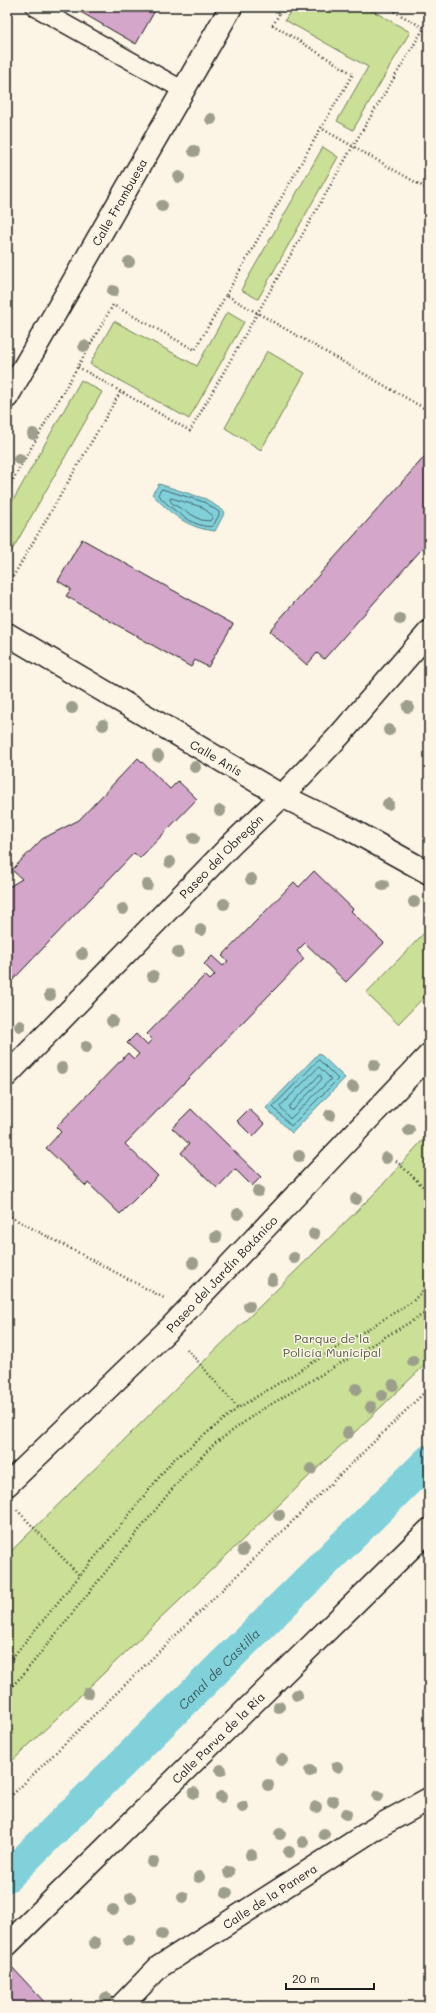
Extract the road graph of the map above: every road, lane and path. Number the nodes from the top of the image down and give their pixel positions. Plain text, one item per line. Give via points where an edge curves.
1 (35, 7) edge
2 (231, 7) edge
3 (283, 7) edge
4 (386, 7) edge
5 (183, 90) junction
6 (321, 128) junction
7 (353, 146) junction
8 (429, 190) edge
9 (226, 295) junction
10 (258, 313) junction
11 (78, 367) junction
12 (121, 391) junction
13 (7, 398) edge
14 (429, 411) edge
15 (7, 490) edge
16 (7, 587) edge
17 (429, 632) edge
18 (7, 634) edge
19 (282, 796) junction
20 (429, 873) edge
21 (429, 1055) edge
22 (7, 1075) edge
23 (396, 1161) dead end
24 (429, 1192) edge
25 (7, 1214) edge
26 (429, 1284) edge
27 (187, 1310) junction
28 (429, 1311) edge
29 (169, 1329) junction
30 (429, 1388) edge
31 (238, 1408) junction
32 (7, 1485) edge
33 (16, 1509) dead end
34 (429, 1530) edge
35 (80, 1576) junction
36 (7, 1664) edge
37 (7, 1691) edge
38 (429, 1799) edge
39 (7, 1800) edge
40 (7, 1945) edge
41 (121, 2006) edge

1 - 5 lane
2 - 5 street, Calle Frambuesa
3 - 6 path via 273,25 353,74
4 - 7 path via 424,28
5 - 13 street, Calle Frambuesa
6 - 7 path
6 - 9 path
7 - 8 path
7 - 10 path
9 - 10 path
9 - 11 path via 195,350 113,306
10 - 12 path via 190,431
10 - 14 path
11 - 12 path
11 - 15 path
12 - 16 path
17 - 19 street, Paseo del Obregón via 338,737
18 - 19 street, Calle Anís
19 - 20 street, Calle Anís via 348,828
19 - 22 street, Paseo del Obregón
21 - 27 street, Paseo del Jardín Botánico
23 - 24 path
25 - 27 path
26 - 31 path via 412,1302
27 - 29 street, Paseo del Jardín Botánico
28 - 37 path via 258,1412 213,1445 181,1478 22,1676
29 - 31 path
29 - 32 street, Paseo del Jardín Botánico
30 - 39 path
31 - 35 path via 172,1461
33 - 35 path
34 - 40 street, Calle Parva de la Ría
35 - 36 path
38 - 41 street, Calle de la Panera via 379,1826 159,1967

